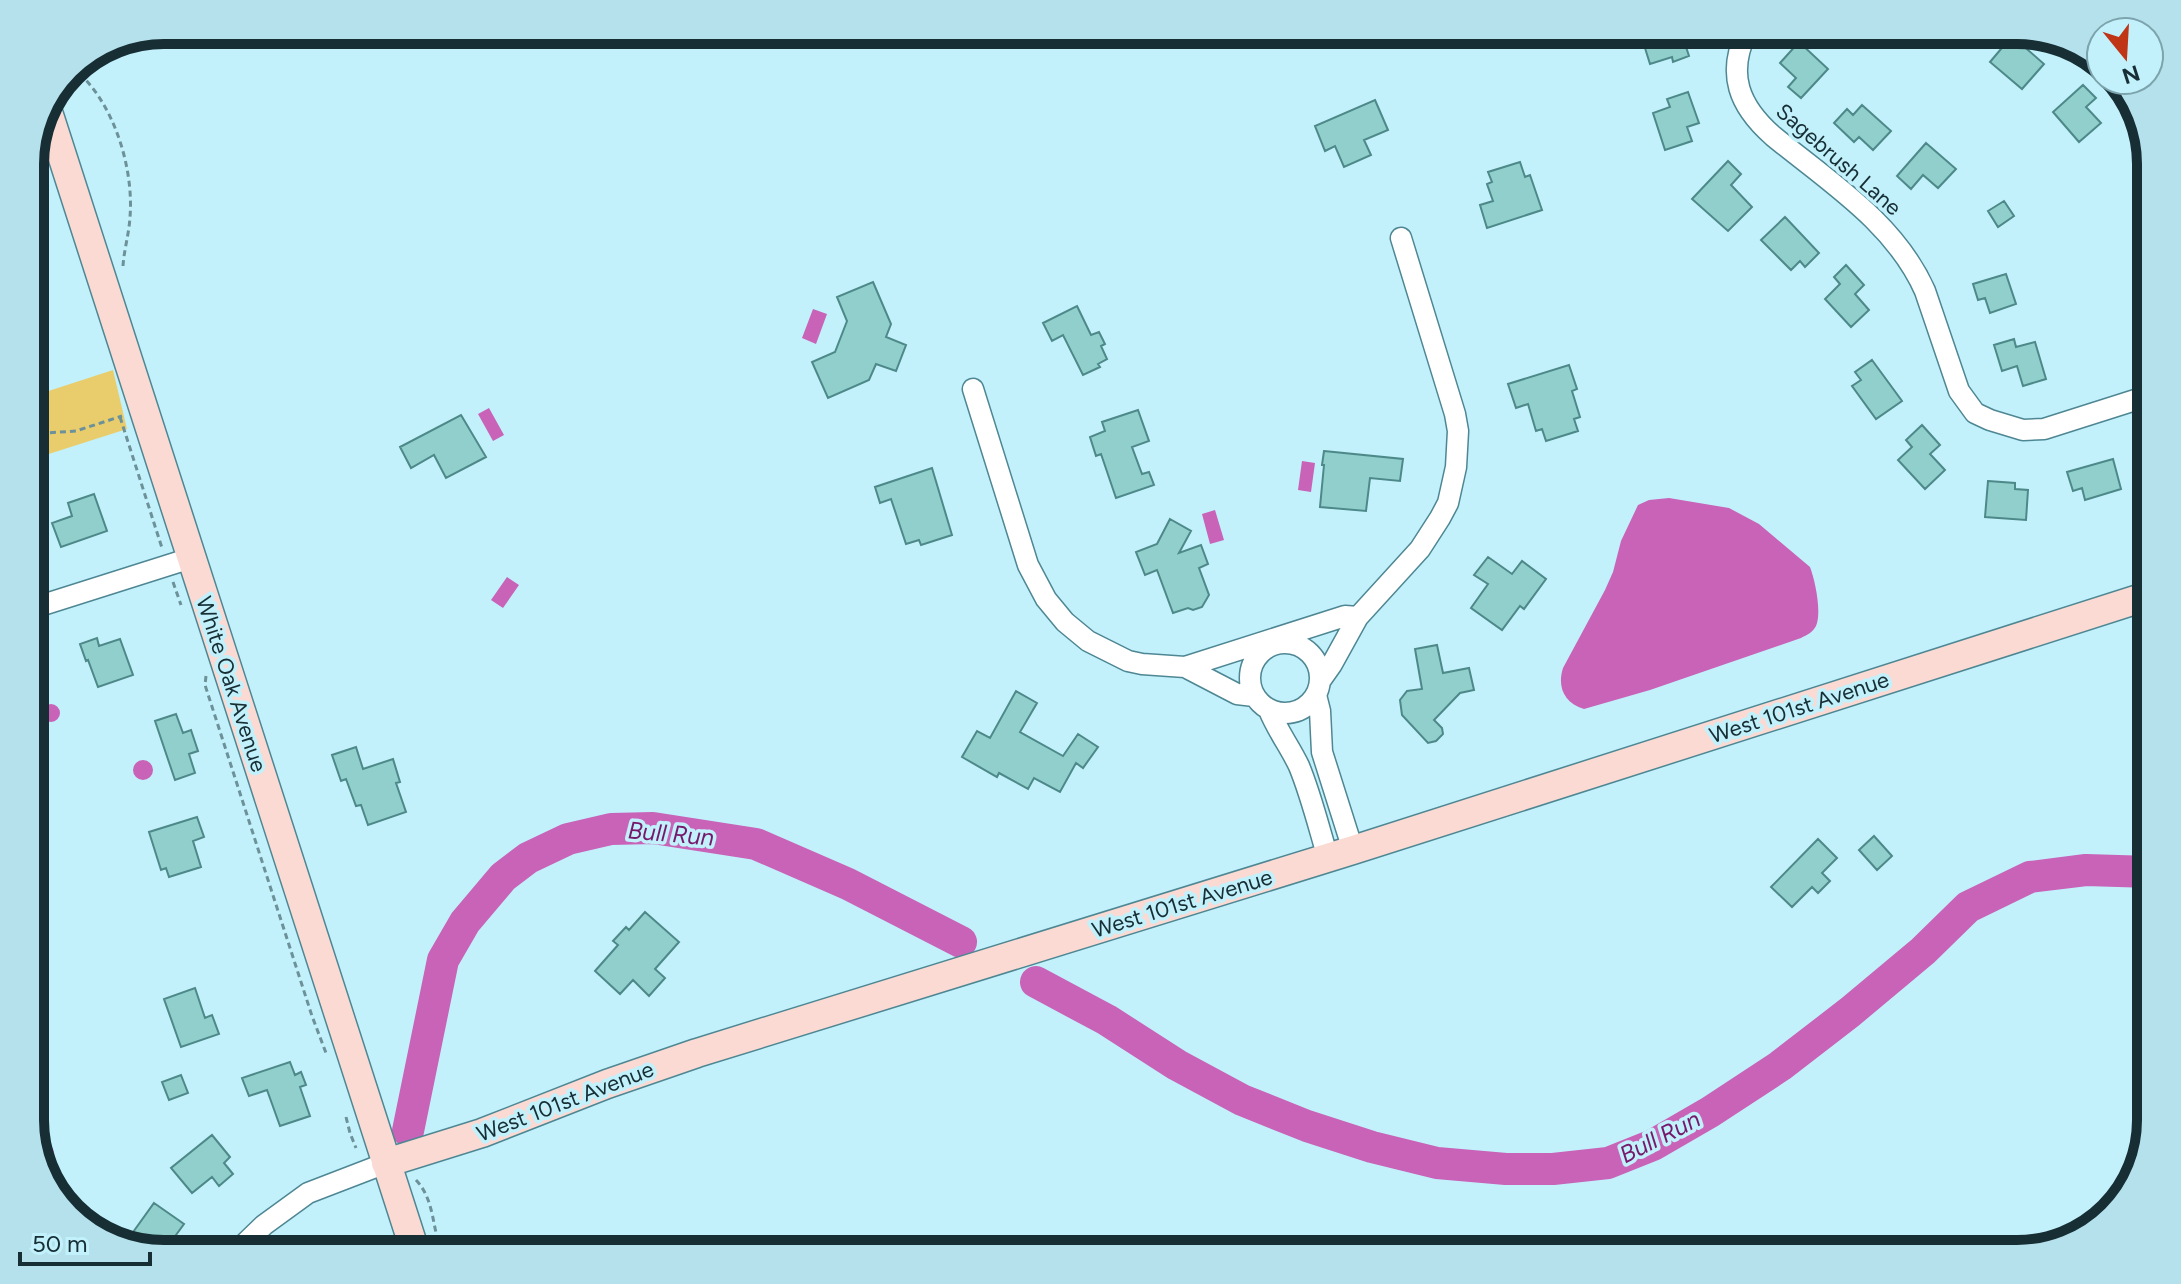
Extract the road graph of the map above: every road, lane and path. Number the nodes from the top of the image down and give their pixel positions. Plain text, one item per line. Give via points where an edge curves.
1 (1741, 44) edge
2 (82, 76) edge
3 (52, 123) edge
4 (1401, 238) dead end
5 (123, 265) dead end
6 (973, 389) dead end
7 (2137, 399) edge
8 (143, 408) junction
9 (44, 433) edge
10 (191, 558) junction
11 (2137, 599) edge
12 (44, 605) edge
13 (1358, 617) junction
14 (1271, 642) junction
15 (1185, 667) junction
16 (1318, 688) junction
17 (1262, 703) junction
18 (1340, 854) junction
19 (386, 1163) junction
20 (248, 1240) edge
21 (411, 1240) edge

1 - 7 street, Sagebrush Lane via 1737,78 1748,108 1757,122 1882,225 1901,248 1925,291 1959,391 1975,413 2023,430 2044,429
2 - 5 path via 110,116 123,150 130,218
3 - 8 street, White Oak Avenue
4 - 13 street via 1455,414 1456,467 1448,503 1432,533
6 - 15 street via 1028,565 1046,599 1076,632 1103,649 1128,661
8 - 9 path via 76,431
8 - 10 street, White Oak Avenue
10 - 12 street
10 - 19 street, White Oak Avenue
11 - 18 street, West 101st Avenue
13 - 14 street via 1345,616
13 - 16 street
14 - 15 street
14 - 16 street via 1296,645 1309,653 1318,666
14 - 17 street via 1252,666 1250,681
15 - 17 street
16 - 17 street via 1296,712 1287,714
16 - 18 street via 1322,752
17 - 18 street via 1290,748
18 - 19 street, West 101st Avenue via 660,1065 482,1133
19 - 20 street, West 101st Avenue via 308,1193
19 - 21 street, White Oak Avenue

